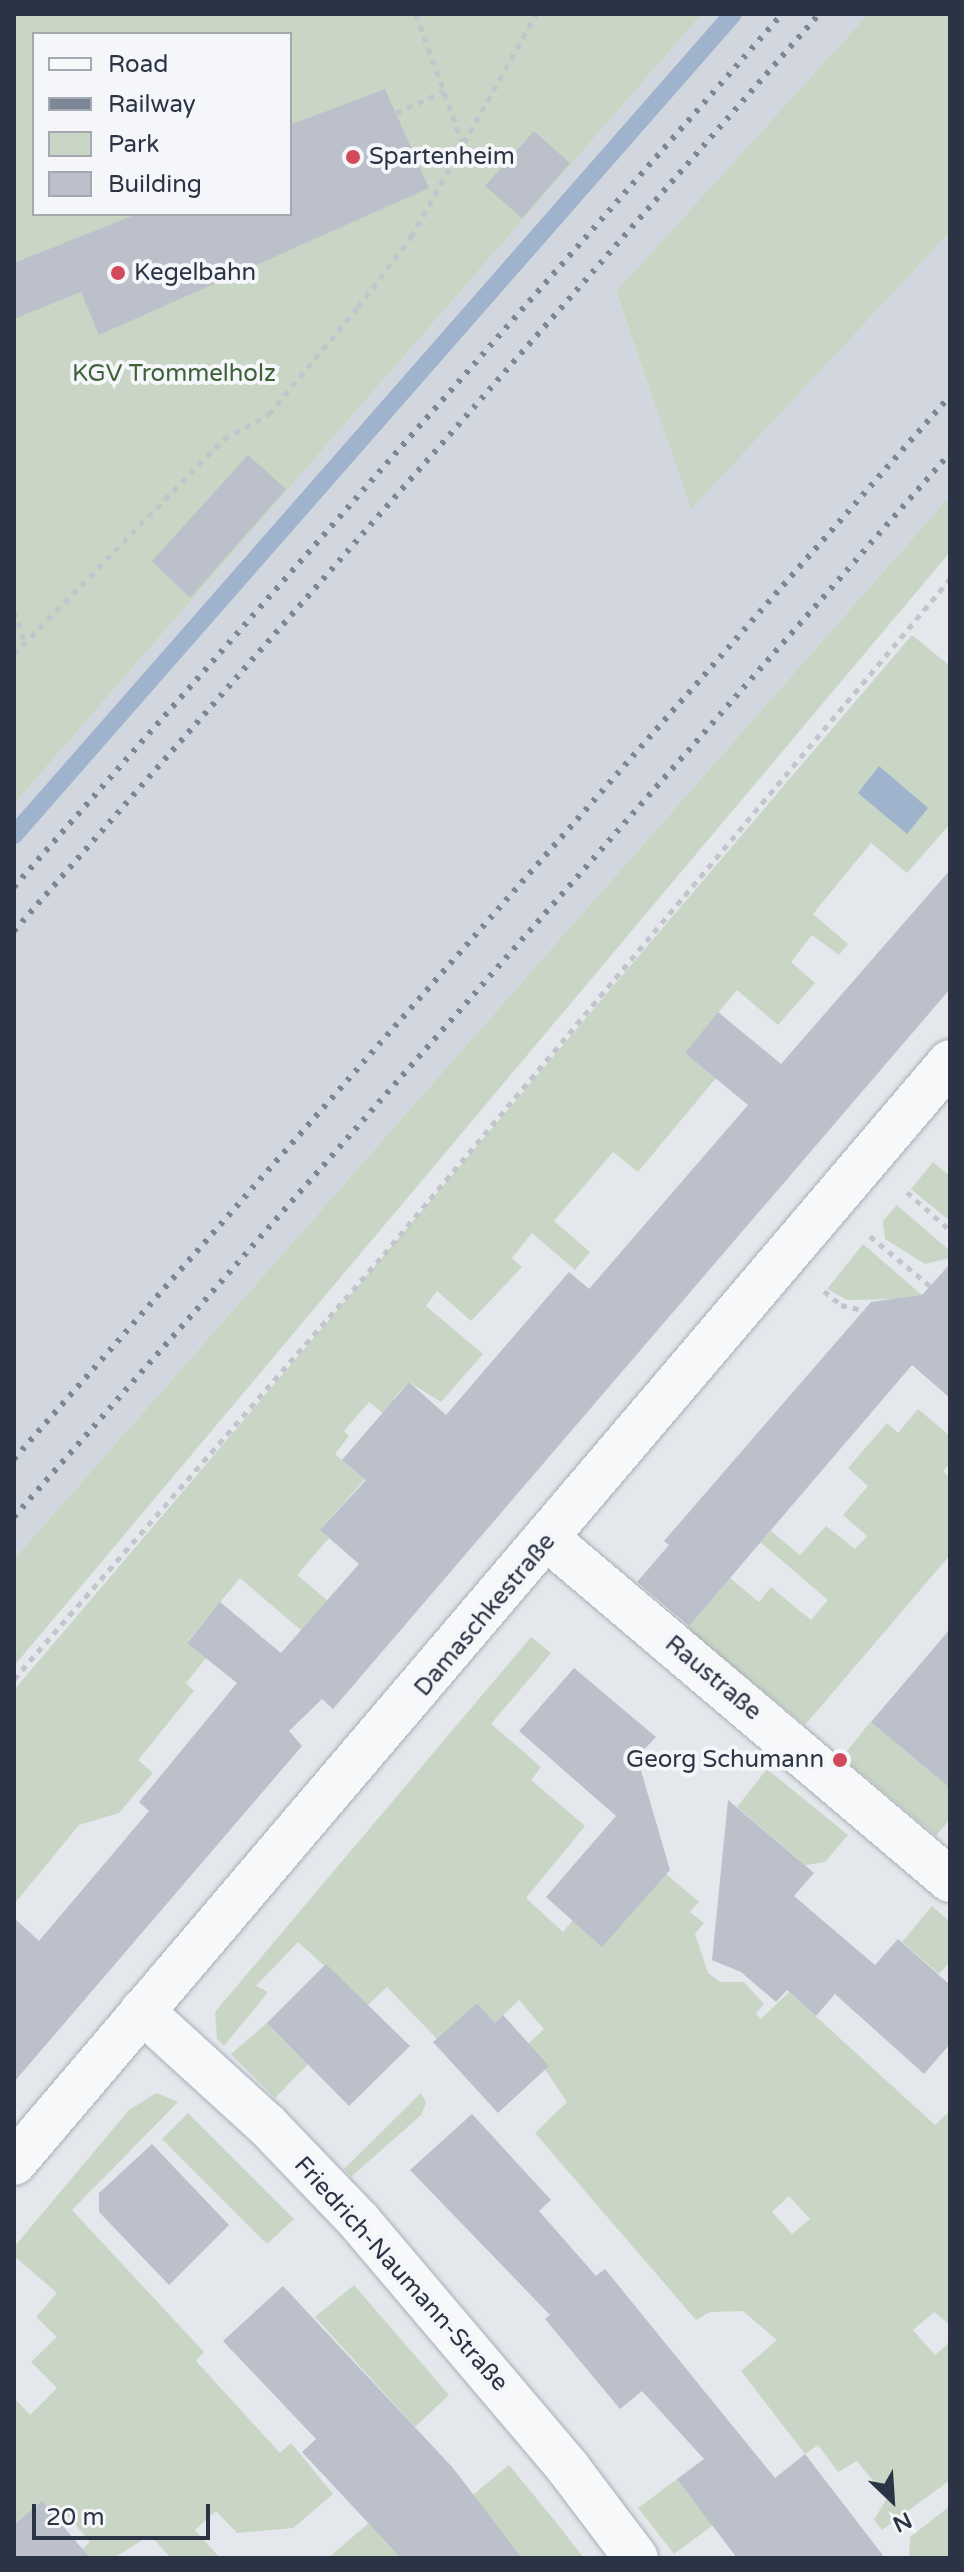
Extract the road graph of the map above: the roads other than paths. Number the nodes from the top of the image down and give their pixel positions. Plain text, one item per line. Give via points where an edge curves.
1 (950, 1062) edge
2 (549, 1540) junction
3 (950, 1880) edge
4 (142, 2011) junction
5 (14, 2163) edge
6 (636, 2558) edge

1 - 2 street, Damaschkestraße
2 - 3 street, Raustraße
2 - 4 street, Damaschkestraße
4 - 5 street, Damaschkestraße
4 - 6 street, Friedrich-Naumann-Straße via 267,2125 359,2221 559,2457

